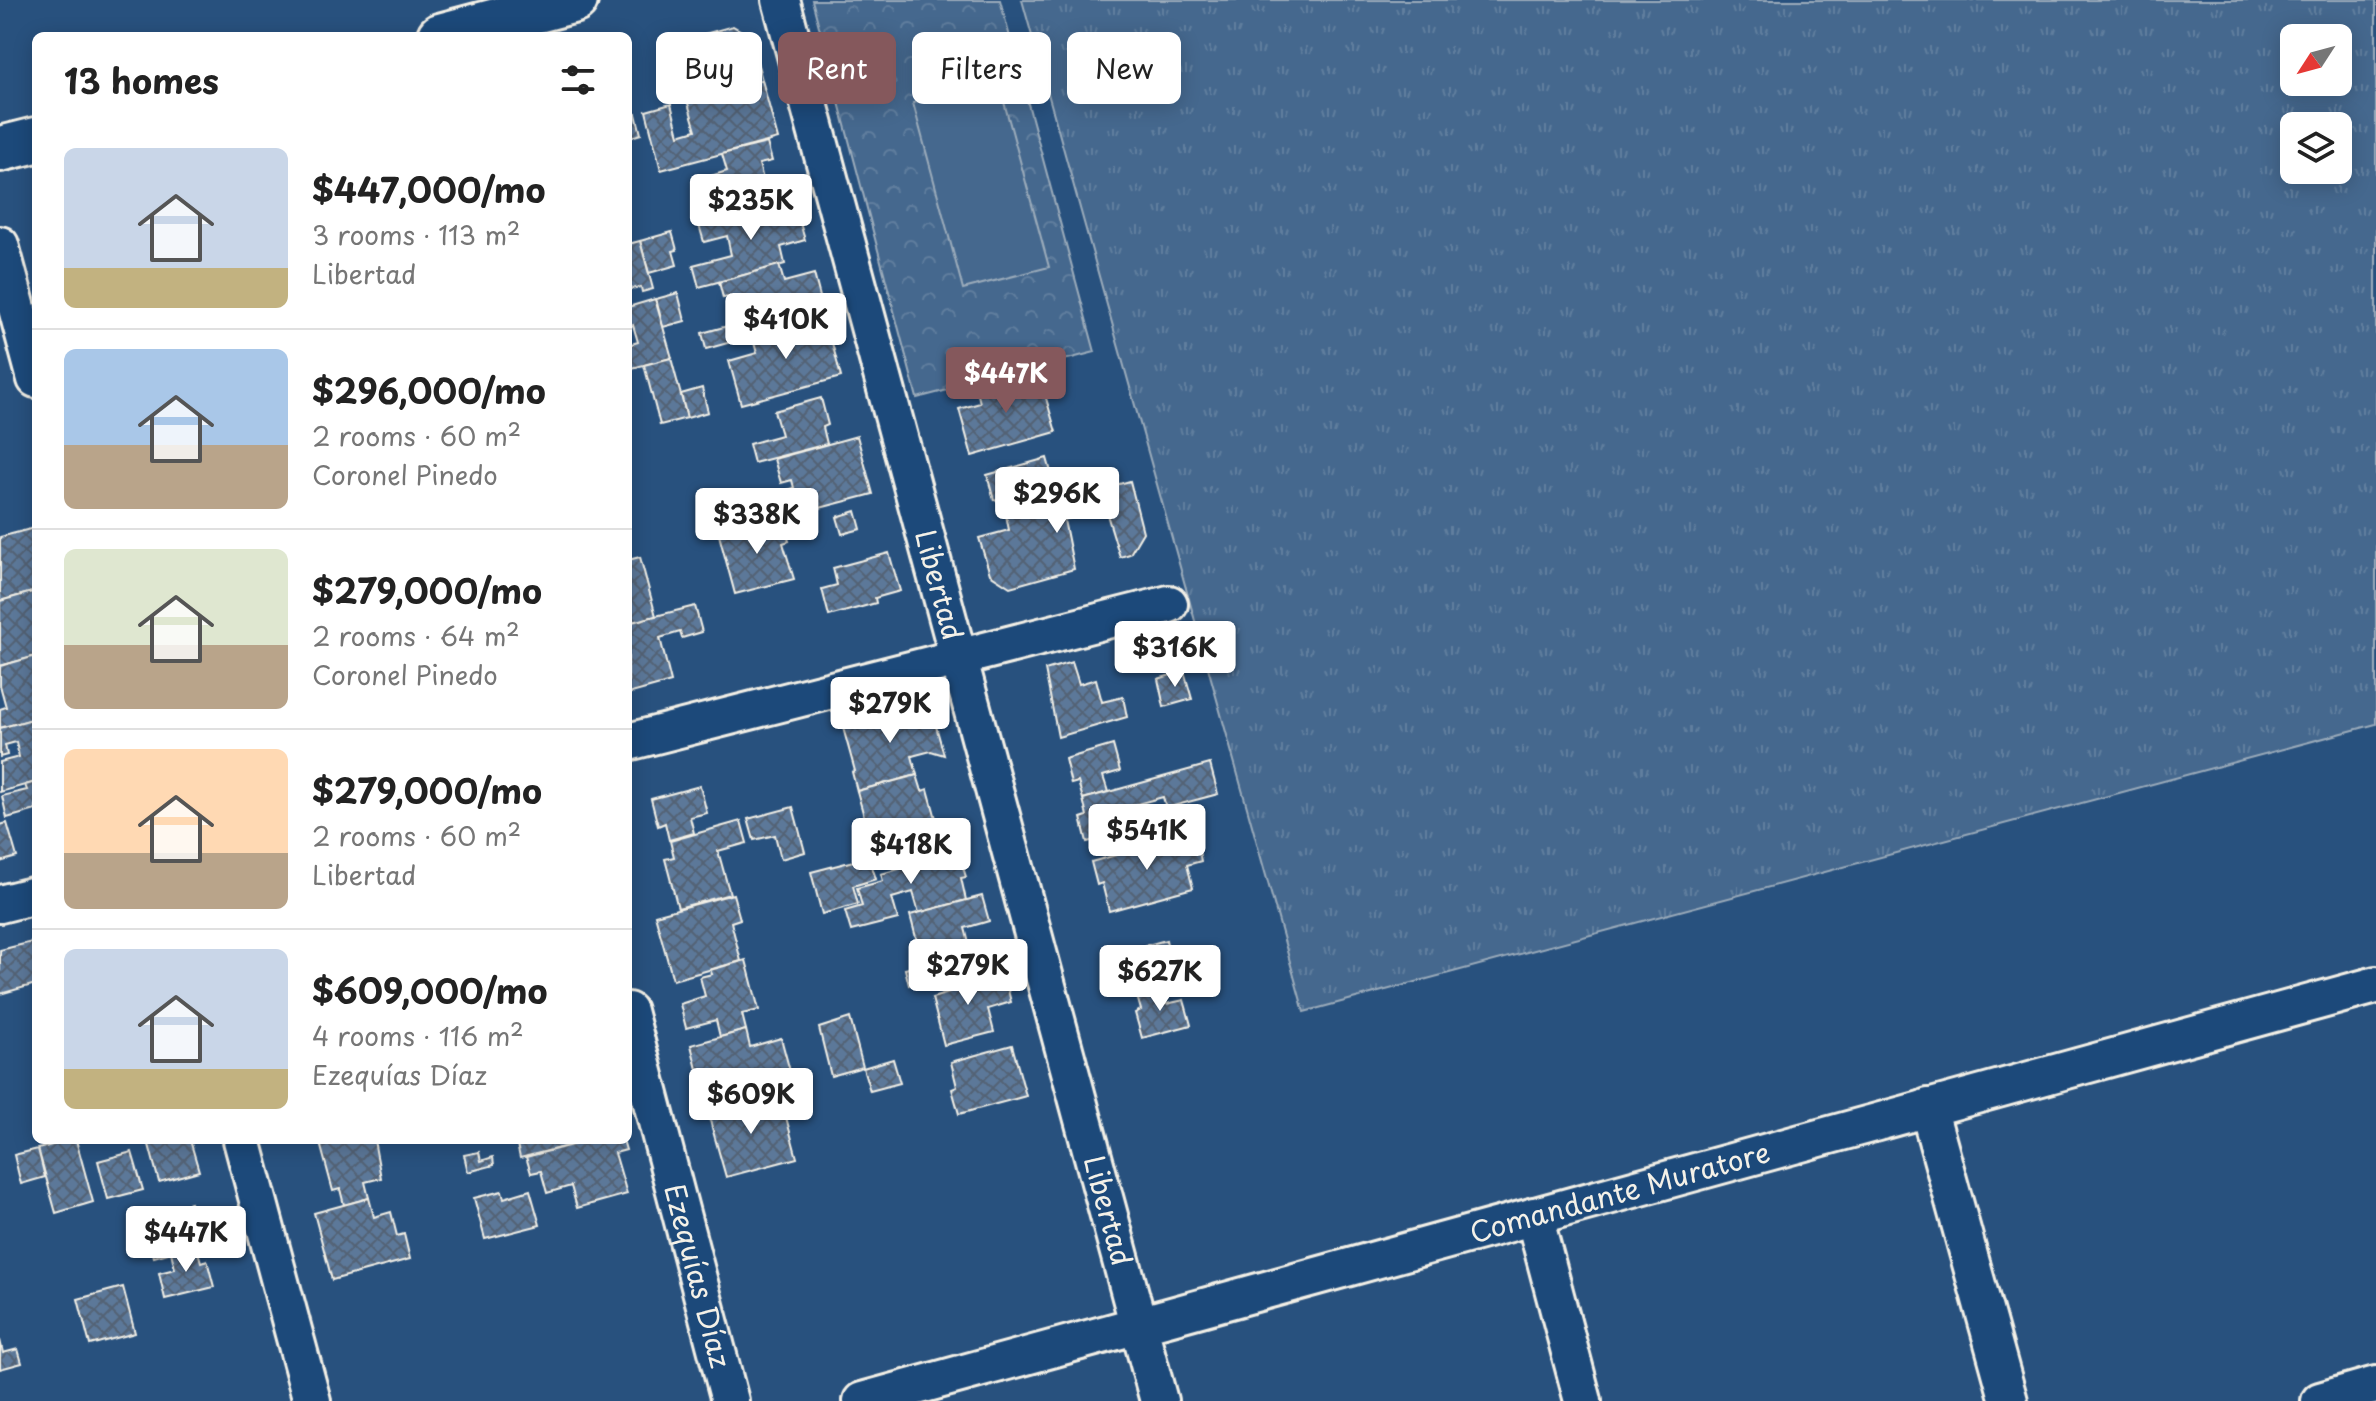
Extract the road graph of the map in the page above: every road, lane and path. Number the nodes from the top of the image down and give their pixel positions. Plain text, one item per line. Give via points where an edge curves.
1 (575, 0) edge
2 (781, 0) edge
3 (455, 32) edge
4 (32, 141) edge
5 (0, 149) edge
6 (0, 245) edge
7 (32, 364) edge
8 (1169, 604) dead end
9 (957, 657) junction
10 (632, 741) edge
11 (32, 896) edge
12 (0, 904) edge
13 (2376, 985) edge
14 (632, 1026) edge
15 (1928, 1107) junction
16 (243, 1144) edge
17 (1534, 1216) junction
18 (1139, 1324) junction
19 (2376, 1385) edge
20 (312, 1401) edge
21 (730, 1401) edge
22 (862, 1401) edge
23 (1159, 1401) edge
24 (1583, 1401) edge
25 (2009, 1401) edge
26 (2320, 1401) edge

1 - 3 street
2 - 9 street, Libertad
4 - 5 street
6 - 7 street
8 - 9 street
9 - 10 street
9 - 18 street, Libertad
11 - 12 street
13 - 15 street, Comandante Muratore
14 - 21 street, Ezequías Díaz
15 - 17 street, Comandante Muratore
15 - 25 street
16 - 20 street
17 - 18 street, Comandante Muratore
17 - 24 street
18 - 22 street, Comandante Muratore
18 - 23 street, Libertad
19 - 26 street

